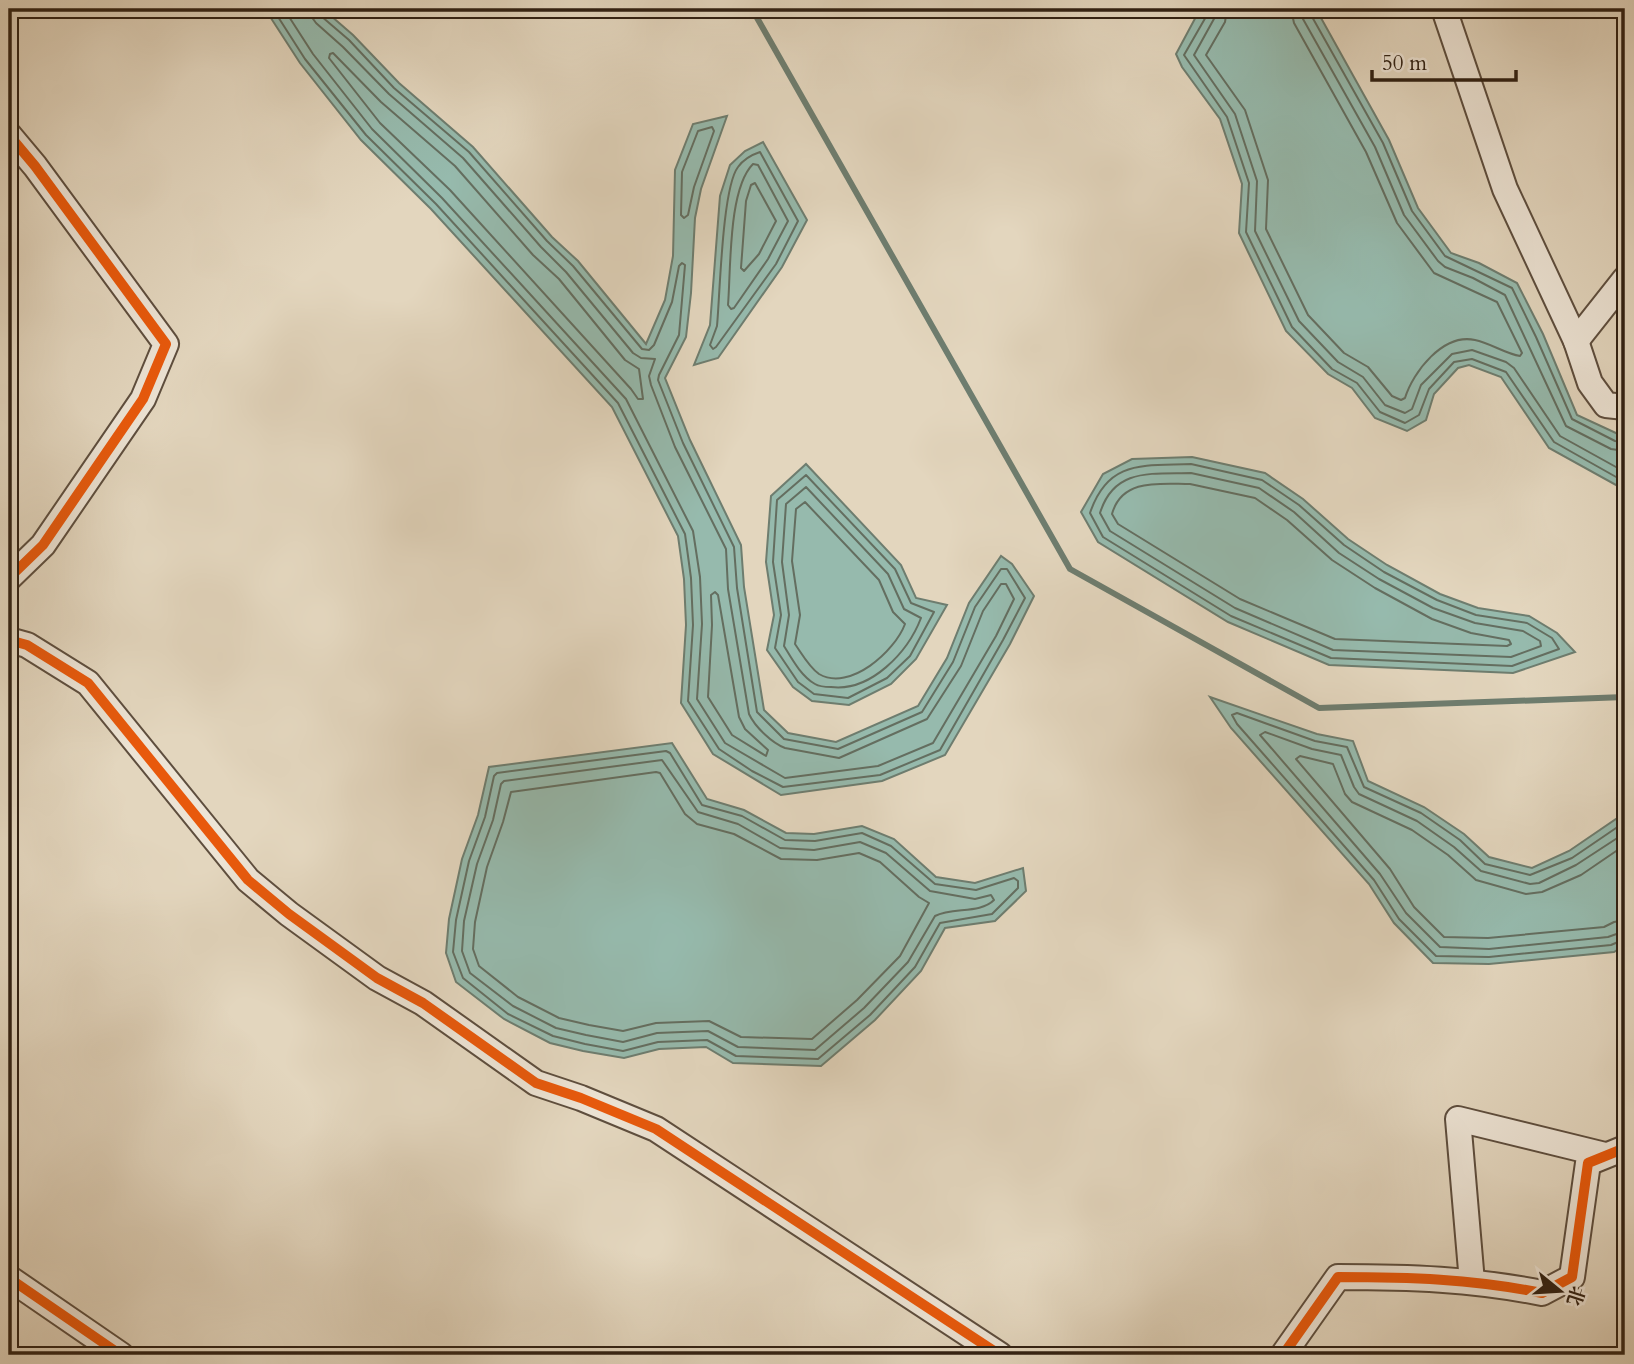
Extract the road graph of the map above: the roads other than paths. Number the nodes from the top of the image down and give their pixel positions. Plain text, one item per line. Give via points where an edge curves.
1 (1444, 9) edge
2 (9, 135) edge
3 (1625, 279) edge
4 (1576, 341) junction
5 (1625, 407) edge
6 (9, 578) edge
7 (9, 640) edge
8 (1615, 1151) edge
9 (9, 1278) edge
10 (1472, 1282) junction
11 (121, 1355) edge
12 (1000, 1355) edge
13 (1283, 1355) edge

1 - 4 street via 1505,189
2 - 6 street via 166,344 143,399 43,545
3 - 4 street
4 - 5 street via 1590,383 1606,405
7 - 12 street via 27,645 88,683 248,880 377,978 423,1003 536,1083 656,1129
8 - 10 street via 1588,1163 1572,1277 1542,1293
8 - 10 street via 1458,1119
9 - 11 street
10 - 13 street via 1338,1277

